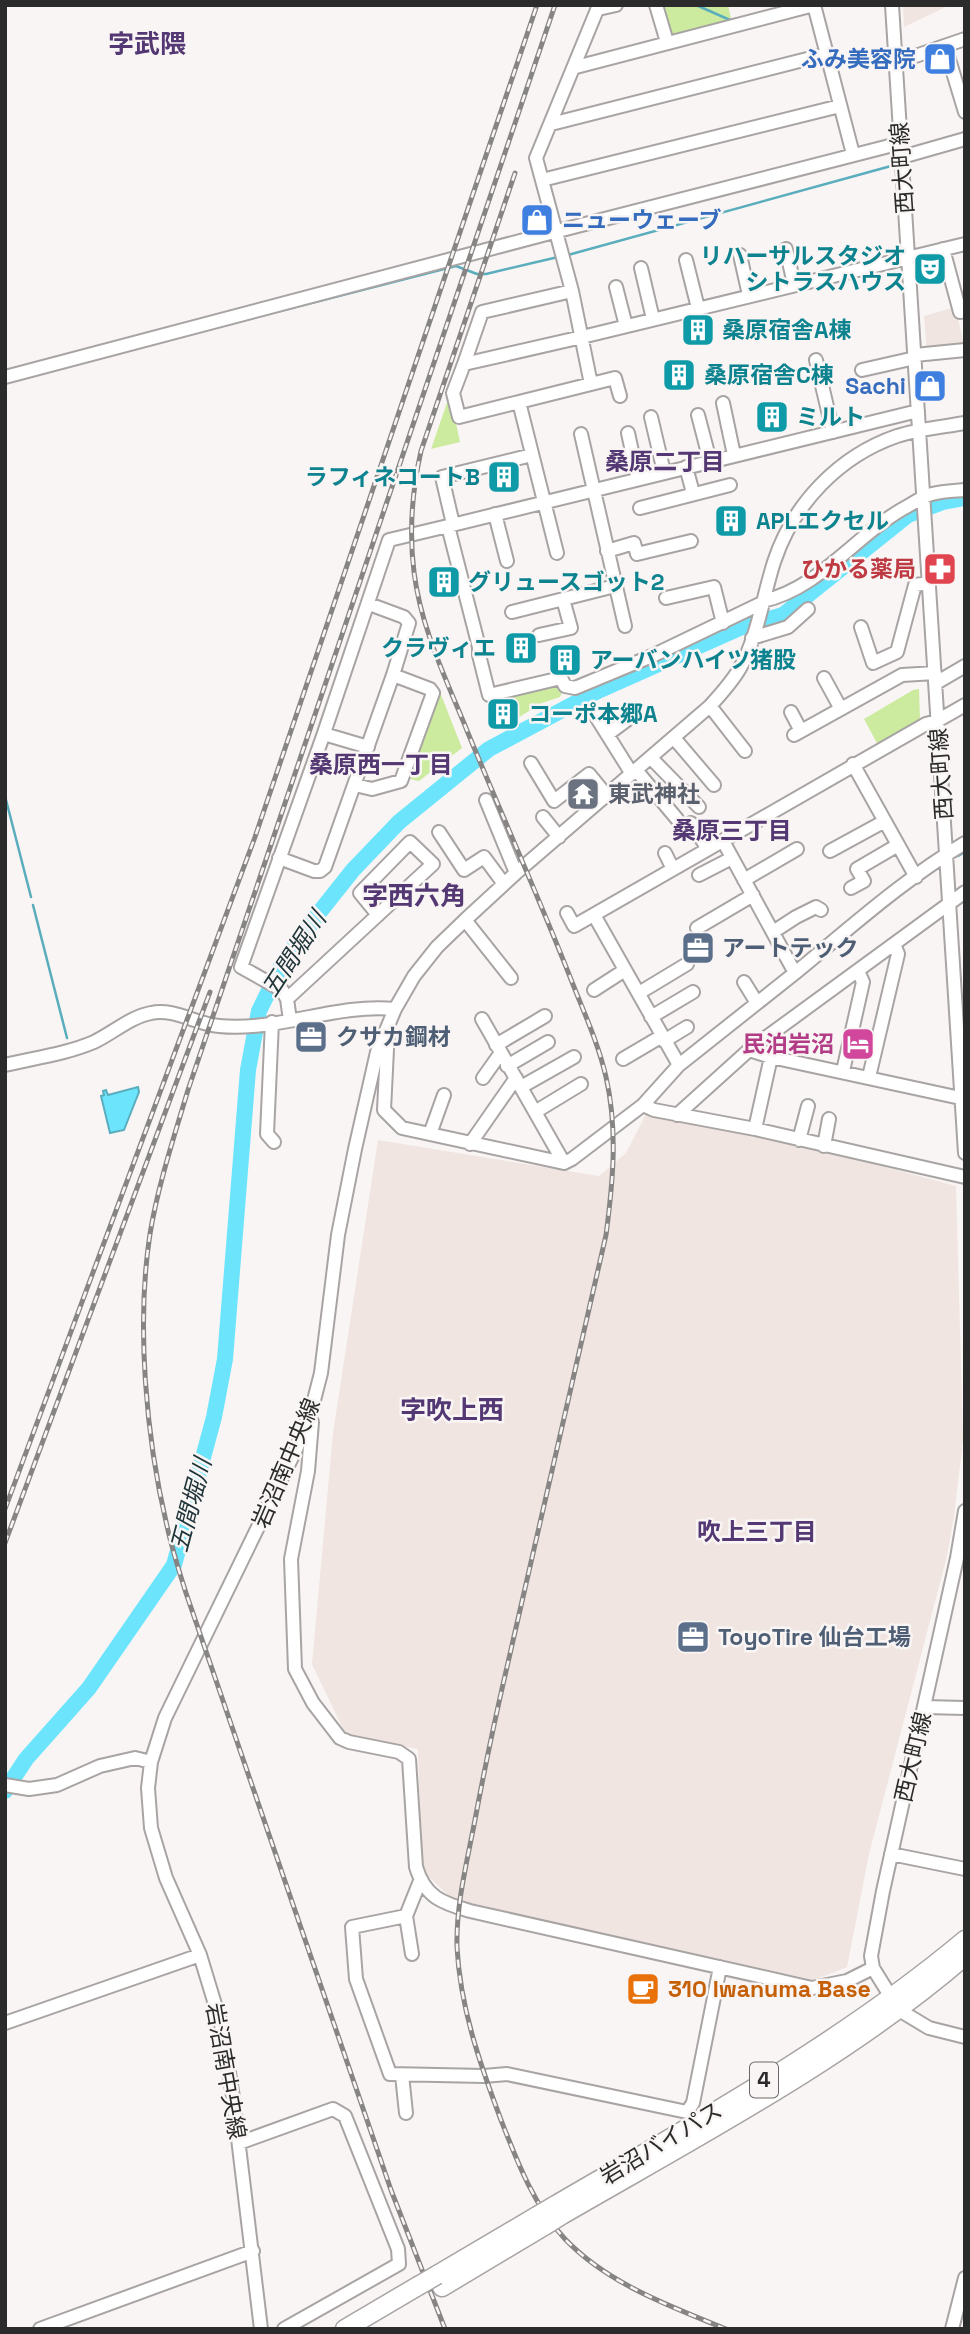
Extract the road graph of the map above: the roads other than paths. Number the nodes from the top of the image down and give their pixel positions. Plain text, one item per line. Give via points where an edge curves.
1 (616, 5) edge
2 (656, 5) edge
3 (814, 5) edge
4 (892, 5) edge
5 (599, 7) edge
6 (782, 9) edge
7 (965, 39) edge
8 (667, 42) junction
9 (946, 46) junction
10 (827, 54) junction
11 (895, 64) junction
12 (576, 66) junction
13 (840, 106) junction
14 (965, 112) edge
15 (551, 124) junction
16 (965, 139) edge
17 (901, 143) junction
18 (853, 154) junction
19 (902, 157) junction
20 (542, 180) junction
21 (554, 232) junction
22 (965, 244) edge
23 (786, 249) dead end
24 (943, 249) junction
25 (740, 255) dead end
26 (908, 257) junction
27 (686, 260) dead end
28 (641, 268) dead end
29 (794, 284) junction
30 (616, 287) dead end
31 (572, 291) junction
32 (749, 295) junction
33 (698, 308) junction
34 (965, 311) edge
35 (653, 319) junction
36 (626, 326) junction
37 (582, 337) junction
38 (965, 349) edge
39 (915, 356) junction
40 (816, 360) dead end
41 (464, 364) junction
42 (862, 370) dead end
43 (5, 377) edge
44 (591, 384) junction
45 (620, 396) dead end
46 (519, 401) junction
47 (723, 403) dead end
48 (918, 411) junction
49 (698, 415) dead end
50 (652, 417) dead end
51 (965, 423) edge
52 (919, 430) junction
53 (833, 432) junction
54 (628, 433) dead end
55 (581, 434) dead end
56 (532, 454) junction
57 (734, 455) junction
58 (710, 461) junction
59 (686, 467) junction
60 (664, 472) junction
61 (638, 479) junction
62 (730, 485) dead end
63 (592, 490) junction
64 (965, 490) edge
65 (693, 494) junction
66 (924, 498) junction
67 (543, 502) junction
68 (640, 508) dead end
69 (495, 514) junction
70 (450, 525) junction
71 (691, 541) dead end
72 (607, 551) junction
73 (557, 553) dead end
74 (507, 561) dead end
75 (929, 583) junction
76 (615, 586) junction
77 (666, 598) dead end
78 (563, 599) junction
79 (762, 603) junction
80 (369, 604) junction
81 (808, 609) dead end
82 (512, 612) dead end
83 (723, 623) junction
84 (625, 626) dead end
85 (861, 626) dead end
86 (539, 635) dead end
87 (753, 635) junction
88 (965, 666) edge
89 (393, 675) junction
90 (824, 678) dead end
91 (935, 678) junction
92 (965, 705) edge
93 (710, 706) junction
94 (841, 709) junction
95 (791, 712) dead end
96 (635, 714) dead end
97 (595, 715) dead end
98 (937, 721) junction
99 (324, 734) junction
100 (608, 734) junction
101 (674, 737) junction
102 (368, 747) junction
103 (745, 751) dead end
104 (651, 758) junction
105 (531, 763) dead end
106 (853, 764) junction
107 (634, 772) junction
108 (355, 785) junction
109 (714, 785) dead end
110 (607, 796) junction
111 (486, 800) dead end
112 (699, 807) dead end
113 (543, 817) dead end
114 (677, 819) dead end
115 (885, 821) junction
116 (691, 823) dead end
117 (439, 832) dead end
118 (559, 837) junction
119 (723, 841) junction
120 (965, 843) edge
121 (898, 845) junction
122 (708, 849) junction
123 (797, 849) dead end
124 (830, 851) dead end
125 (665, 853) dead end
126 (946, 854) junction
127 (279, 858) junction
128 (732, 858) junction
129 (673, 869) junction
130 (516, 873) junction
131 (699, 875) dead end
132 (916, 877) junction
133 (744, 880) junction
134 (504, 884) junction
135 (851, 888) dead end
136 (965, 892) edge
137 (753, 895) junction
138 (949, 905) junction
139 (821, 910) dead end
140 (567, 913) dead end
141 (378, 915) junction
142 (594, 915) junction
143 (465, 920) junction
144 (697, 928) dead end
145 (773, 932) junction
146 (894, 944) junction
147 (958, 944) edge
148 (687, 964) dead end
149 (625, 970) junction
150 (858, 971) junction
151 (795, 973) junction
152 (511, 978) dead end
153 (744, 982) dead end
154 (594, 990) dead end
155 (693, 992) dead end
156 (639, 993) junction
157 (285, 995) junction
158 (757, 1003) junction
159 (395, 1009) junction
160 (545, 1016) dead end
161 (651, 1017) junction
162 (290, 1020) junction
163 (482, 1020) dead end
164 (270, 1023) junction
165 (388, 1024) junction
166 (687, 1027) dead end
167 (663, 1039) junction
168 (548, 1042) dead end
169 (962, 1047) edge
170 (748, 1049) junction
171 (501, 1055) junction
172 (574, 1057) dead end
173 (771, 1057) junction
174 (623, 1059) dead end
175 (5, 1065) edge
176 (679, 1065) junction
177 (843, 1071) junction
178 (870, 1077) junction
179 (483, 1079) dead end
180 (518, 1083) junction
181 (582, 1084) dead end
182 (444, 1094) dead end
183 (963, 1098) edge
184 (643, 1105) junction
185 (808, 1106) dead end
186 (535, 1112) junction
187 (677, 1115) junction
188 (829, 1119) dead end
189 (755, 1129) junction
190 (430, 1134) junction
191 (799, 1140) junction
192 (274, 1142) dead end
193 (470, 1144) junction
194 (824, 1146) junction
195 (965, 1153) edge
196 (564, 1163) junction
197 (965, 1177) edge
198 (313, 1404) junction
199 (965, 1511) edge
200 (961, 1559) edge
201 (925, 1707) junction
202 (965, 1709) edge
203 (151, 1762) junction
204 (11, 1786) edge
205 (891, 1854) junction
206 (965, 1869) edge
207 (420, 1881) junction
208 (406, 1916) junction
209 (965, 1940) edge
210 (412, 1954) dead end
211 (200, 1955) junction
212 (965, 1956) edge
213 (720, 1967) junction
214 (873, 1968) junction
215 (895, 2004) junction
216 (5, 2023) edge
217 (965, 2037) edge
218 (402, 2075) junction
219 (406, 2113) dead end
220 (239, 2143) junction
221 (253, 2251) junction
222 (965, 2278) edge
223 (421, 2291) junction
224 (40, 2329) edge
225 (261, 2329) edge
226 (285, 2329) edge
227 (345, 2329) edge
228 (369, 2329) edge
229 (952, 2329) edge

1 - 5 street
2 - 8 street
3 - 6 street
3 - 10 street
4 - 11 street, 西大町線
5 - 12 street
6 - 8 street
7 - 9 street
8 - 12 street
9 - 11 street
9 - 14 street
10 - 13 street
10 - 15 street
11 - 17 street, 西大町線
12 - 15 street
13 - 18 street
13 - 20 street
15 - 20 street via 536,158
16 - 19 street
17 - 18 street
17 - 19 street, 西大町線
18 - 21 street
19 - 26 street, 西大町線
20 - 21 street
21 - 31 street
21 - 43 street
22 - 24 street
23 - 29 street
24 - 26 street
24 - 34 street via 960,312
25 - 32 street
26 - 29 street
26 - 39 street, 西大町線
27 - 33 street
28 - 35 street
29 - 32 street
30 - 36 street
31 - 37 street
31 - 41 street via 482,312
32 - 33 street
33 - 35 street
35 - 36 street
36 - 37 street
37 - 41 street
37 - 44 street
38 - 39 street
39 - 42 street
39 - 48 street, 西大町線
40 - 53 street
41 - 46 street via 453,393 459,416
44 - 45 street via 615,378
44 - 46 street
46 - 56 street
47 - 57 street
48 - 52 street, 西大町線
48 - 53 street
49 - 58 street
50 - 60 street
51 - 52 street
52 - 66 street, 西大町線
52 - 79 street via 856,455 804,502 783,538
53 - 57 street
54 - 61 street
55 - 63 street
56 - 67 street
56 - 70 street via 442,477
57 - 58 street
58 - 59 street
59 - 60 street
59 - 65 street
60 - 61 street
61 - 63 street
62 - 65 street
63 - 67 street
63 - 72 street
64 - 66 street
65 - 68 street
66 - 75 street, 西大町線
66 - 79 street via 873,528 812,579
67 - 69 street
67 - 73 street
69 - 70 street
69 - 74 street
70 - 80 street via 389,540
70 - 83 street via 489,695 561,678 565,686 575,688
71 - 72 street via 637,554 634,543
72 - 76 street
75 - 85 street via 915,585 897,652 873,663
75 - 91 street, 西大町線
76 - 78 street
76 - 84 street
77 - 83 street via 714,587
78 - 82 street
78 - 86 street via 571,628
79 - 83 street
79 - 87 street, 岩沼南中央線
80 - 89 street via 408,620
80 - 99 street
81 - 87 street via 788,626
87 - 93 street, 岩沼南中央線 via 740,668
88 - 91 street
89 - 102 street
89 - 108 street via 433,693 401,780 372,789
90 - 94 street
91 - 94 street via 902,675
91 - 98 street, 西大町線
92 - 98 street
93 - 101 street, 岩沼南中央線
93 - 103 street
94 - 95 street via 797,733
96 - 100 street
97 - 100 street
98 - 106 street
98 - 126 street, 西大町線
99 - 102 street
99 - 127 street
100 - 107 street
101 - 104 street, 岩沼南中央線
101 - 109 street
102 - 108 street
104 - 107 street, 岩沼南中央線
104 - 112 street
105 - 110 street via 554,802 589,774
106 - 115 street
106 - 119 street
107 - 110 street, 岩沼南中央線
107 - 114 street
108 - 127 street via 325,867 314,871
110 - 118 street, 岩沼南中央線
111 - 130 street
113 - 118 street
115 - 121 street
115 - 124 street
116 - 122 street
117 - 134 street via 464,870 484,857
118 - 130 street, 岩沼南中央線
119 - 122 street
119 - 128 street
120 - 126 street
121 - 132 street
121 - 135 street via 857,869 864,881
122 - 129 street
123 - 133 street
125 - 129 street
126 - 132 street
126 - 138 street, 西大町線
127 - 157 street via 241,967
128 - 131 street
128 - 133 street
129 - 142 street
130 - 134 street, 岩沼南中央線
132 - 151 street
133 - 137 street
134 - 143 street, 岩沼南中央線
136 - 138 street
137 - 144 street
137 - 145 street
138 - 146 street
138 - 147 street, 西大町線
139 - 145 street via 816,907 796,916
140 - 142 street via 574,926
141 - 141 street via 433,864 410,842 360,893
141 - 157 street
142 - 149 street
143 - 152 street
143 - 159 street, 岩沼南中央線 via 414,976
145 - 151 street
146 - 150 street
146 - 178 street via 898,954
147 - 169 street, 西大町線
148 - 156 street
149 - 154 street
149 - 156 street
150 - 170 street
150 - 177 street via 863,982
151 - 158 street
153 - 158 street
155 - 161 street
156 - 161 street
157 - 162 street
158 - 176 street
159 - 162 street via 372,1007
159 - 165 street, 岩沼南中央線
160 - 171 street
161 - 167 street
162 - 164 street
163 - 171 street
164 - 175 street via 217,1026 153,1012 92,1043
164 - 192 street via 267,1134
165 - 190 street via 384,1110 402,1128
165 - 198 street, 岩沼南中央線 via 377,1052 338,1235
166 - 167 street
167 - 174 street
167 - 176 street
168 - 171 street
169 - 183 street, 西大町線
170 - 173 street
170 - 187 street
171 - 179 street
171 - 180 street
172 - 180 street
173 - 177 street
173 - 189 street
176 - 184 street
177 - 178 street
178 - 183 street
180 - 186 street
180 - 193 street
181 - 186 street
182 - 190 street
183 - 195 street, 西大町線
184 - 187 street
184 - 196 street
185 - 191 street
186 - 196 street
187 - 189 street
188 - 194 street
189 - 191 street
190 - 193 street
191 - 194 street
193 - 196 street
194 - 197 street
198 - 203 street, 岩沼南中央線 via 291,1459 164,1718
198 - 207 street via 309,1471 291,1559 295,1669 340,1738 399,1752 409,1759
199 - 200 street, 西大町線
200 - 201 street, 西大町線
201 - 202 street
201 - 205 street, 西大町線
203 - 204 street via 135,1758 57,1784 29,1789
203 - 211 street, 岩沼南中央線 via 149,1809 156,1848
205 - 206 street
205 - 214 street, 西大町線 via 873,1940
207 - 208 street
207 - 213 street via 441,1901 471,1911
208 - 210 street
208 - 218 street via 352,1927 356,1979 390,2074
209 - 215 highway, 岩沼バイパス / 4
211 - 216 street
211 - 220 street, 岩沼南中央線 via 221,2024
212 - 215 highway, 岩沼バイパス / 4
213 - 214 street via 812,1988 847,1981
213 - 218 street via 693,2103 687,2112 507,2074
214 - 215 street
215 - 217 street via 929,2028
215 - 223 highway, 岩沼バイパス / 4, bridge
218 - 219 street
220 - 221 street, 岩沼南中央線
220 - 226 street via 334,2109 345,2116 398,2249 399,2263
221 - 224 street
221 - 225 street, 岩沼南中央線
222 - 229 street
223 - 227 highway, 岩沼バイパス / 4
223 - 228 highway, 岩沼バイパス / 4

